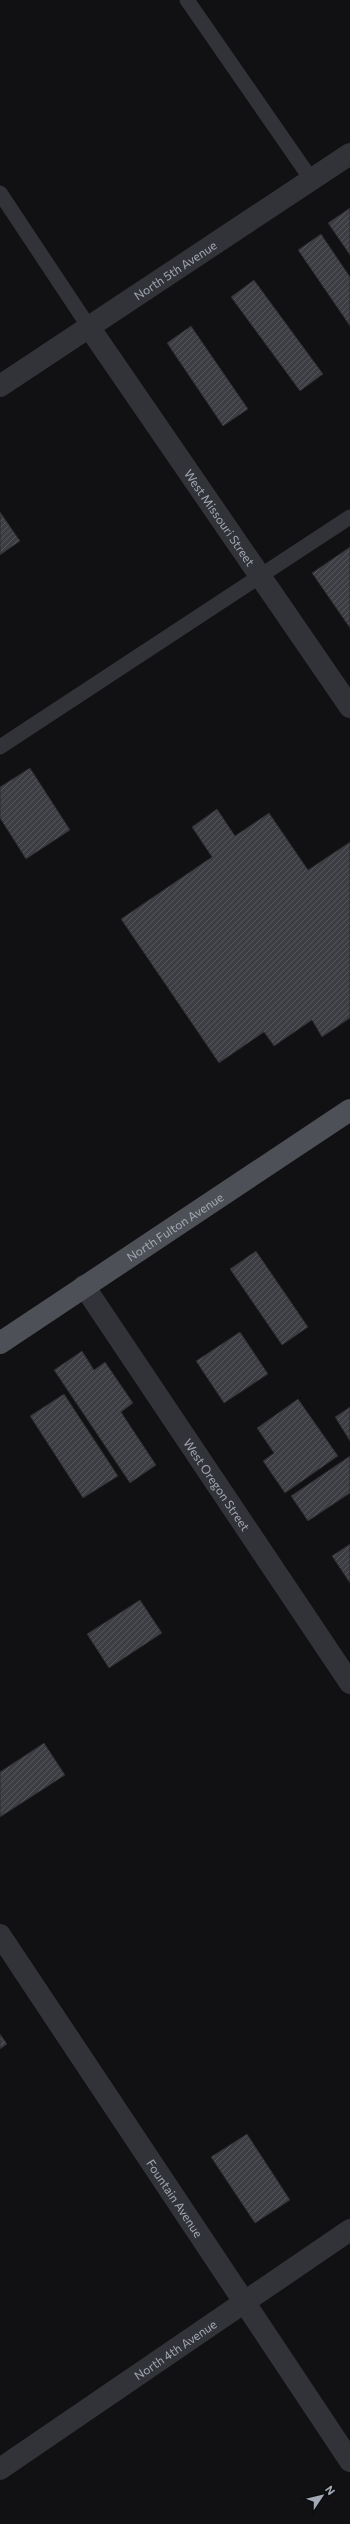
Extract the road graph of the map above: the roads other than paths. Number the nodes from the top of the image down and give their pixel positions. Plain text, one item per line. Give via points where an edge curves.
1 (187, 0) edge
2 (350, 154) edge
3 (311, 180) junction
4 (0, 193) edge
5 (89, 327) junction
6 (0, 386) edge
7 (350, 517) edge
8 (261, 574) junction
9 (350, 707) edge
10 (0, 747) edge
11 (350, 1110) edge
12 (84, 1286) junction
13 (0, 1343) edge
14 (350, 1683) edge
15 (0, 1935) edge
16 (350, 2230) edge
17 (245, 2303) junction
18 (350, 2460) edge
19 (0, 2470) edge

1 - 3 lane
2 - 3 street, North 5th Avenue
3 - 5 street, North 5th Avenue
4 - 5 lane
5 - 6 street, North 5th Avenue
5 - 8 street, West Missouri Street
7 - 8 lane
8 - 9 street, West Missouri Street
8 - 10 lane
11 - 12 main road, North Fulton Avenue
12 - 13 main road, North Fulton Avenue
12 - 14 street, West Oregon Street
15 - 17 street, Fountain Avenue
16 - 17 street, North 4th Avenue
17 - 18 street, Fountain Avenue
17 - 19 street, North 4th Avenue

